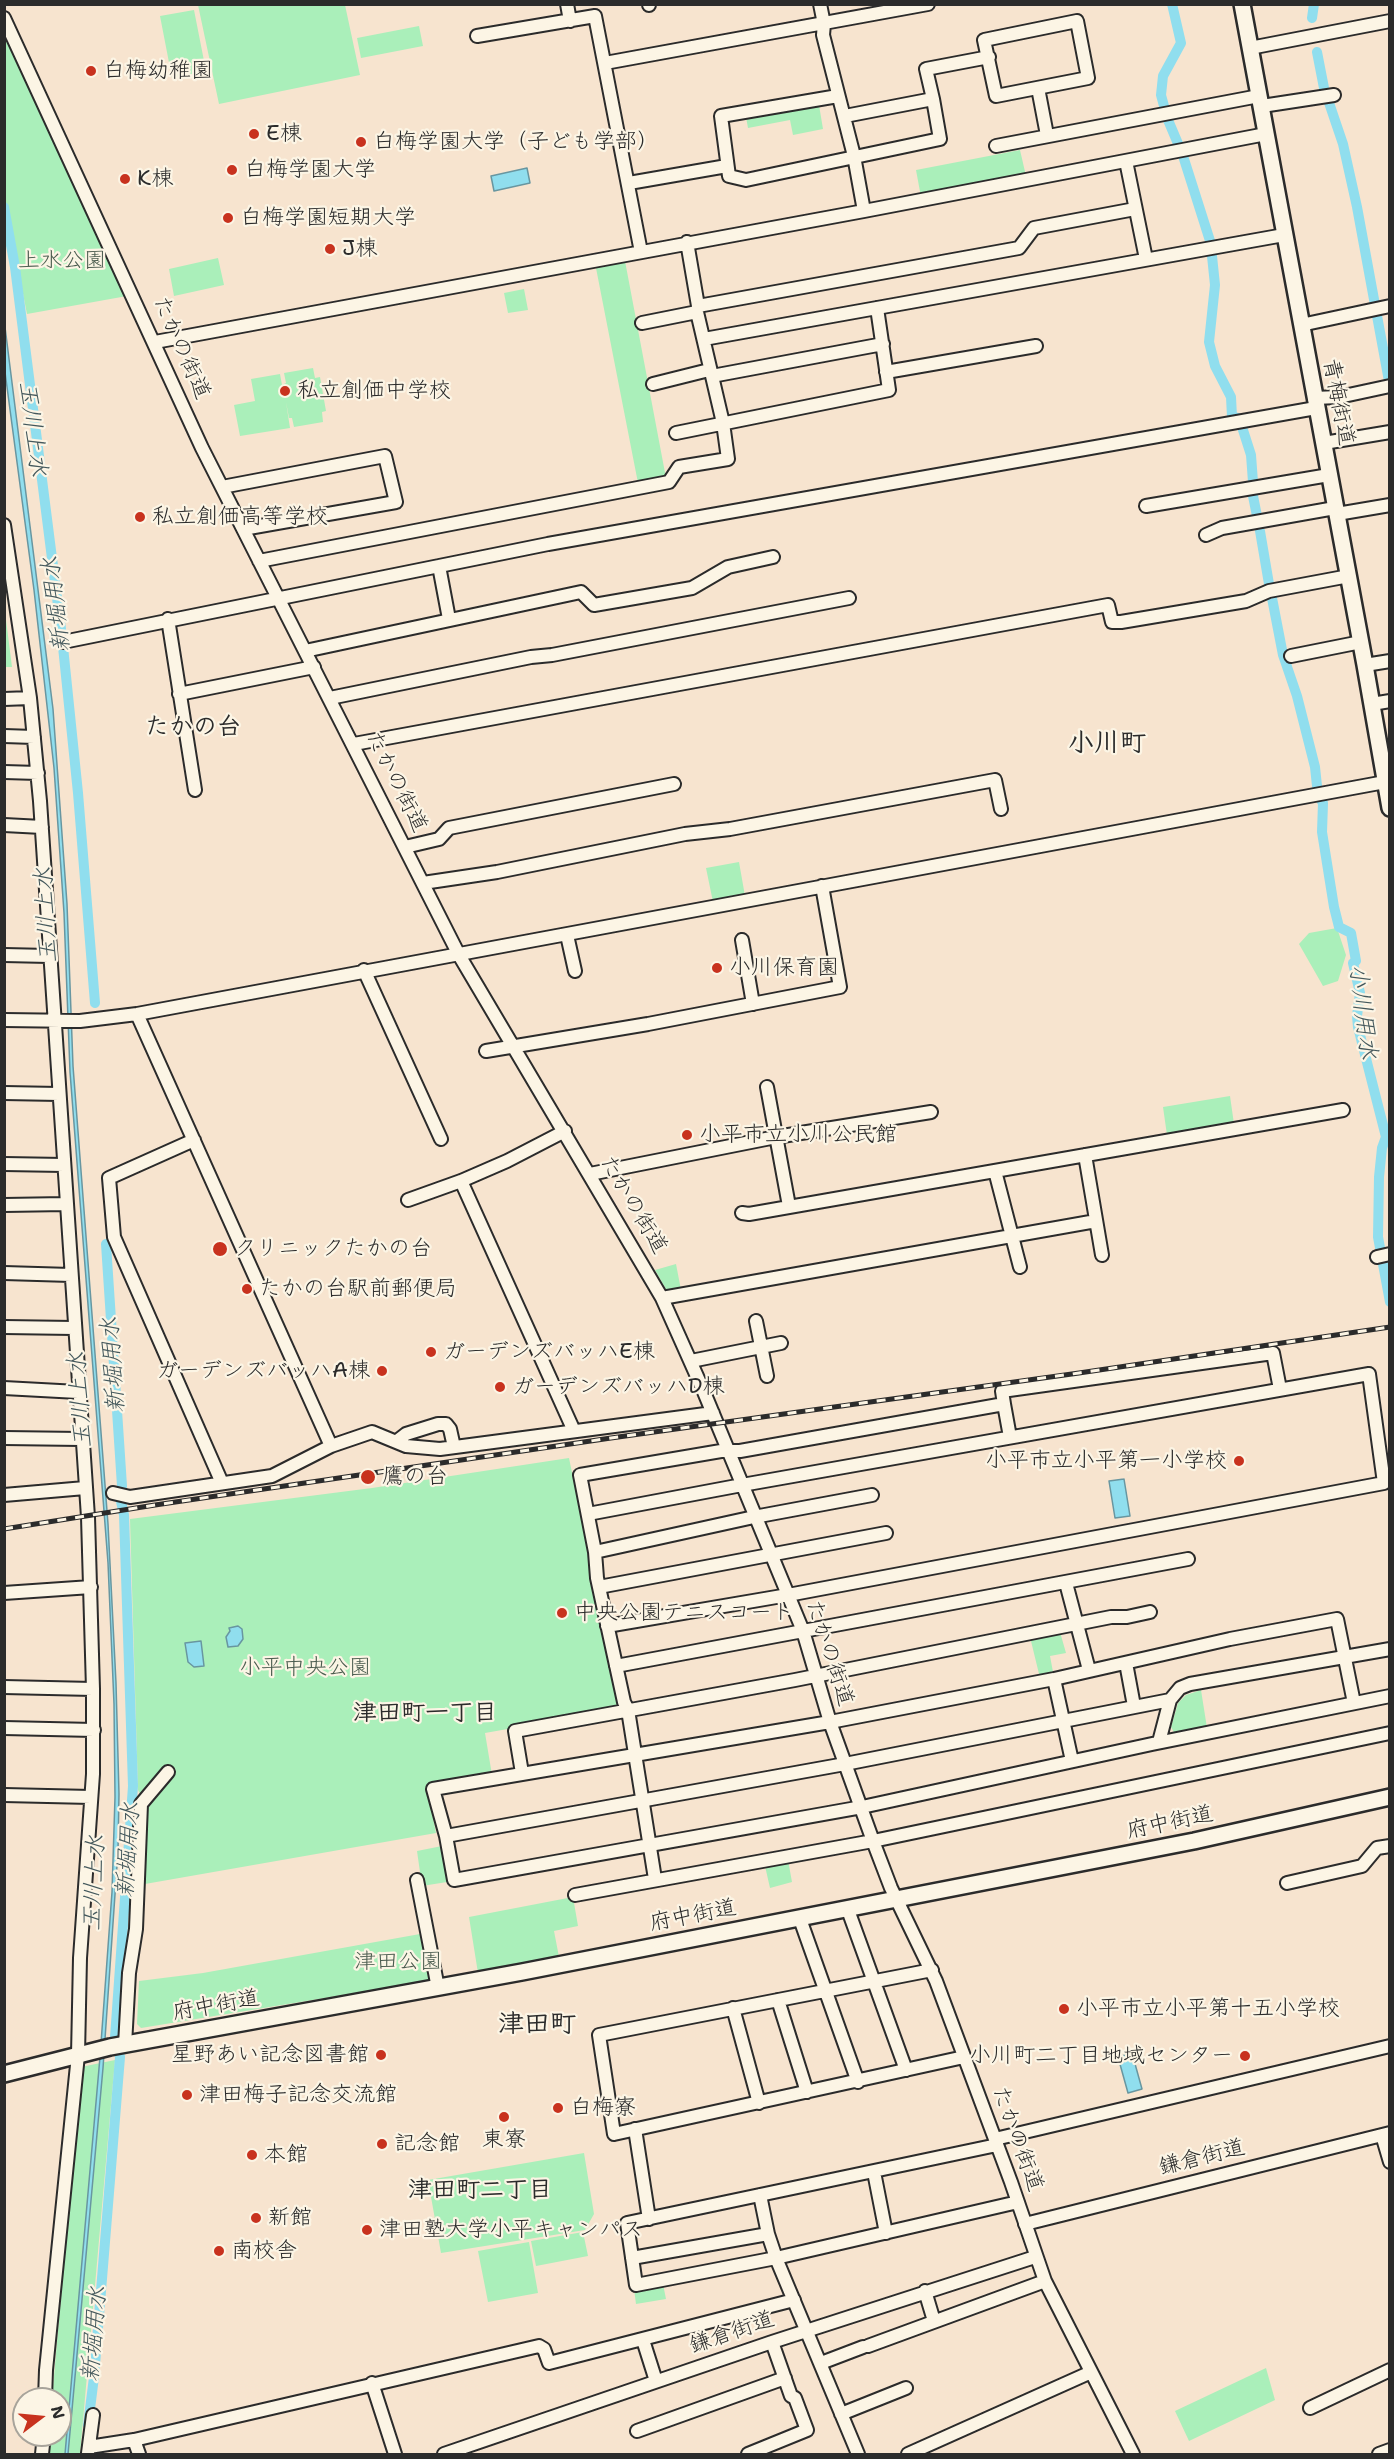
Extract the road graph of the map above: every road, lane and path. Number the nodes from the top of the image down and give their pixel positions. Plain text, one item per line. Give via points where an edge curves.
1 (567, 4) edge
2 (820, 4) edge
3 (928, 4) edge
4 (1242, 4) edge
5 (4, 18) edge
6 (570, 21) junction
7 (1389, 21) edge
8 (824, 24) junction
9 (477, 36) dead end
10 (1250, 48) junction
11 (989, 57) junction
12 (604, 63) junction
13 (1038, 88) junction
14 (838, 96) junction
15 (1329, 96) dead end
16 (933, 99) junction
17 (1260, 101) junction
18 (845, 116) junction
19 (1266, 134) junction
20 (1047, 135) junction
21 (996, 146) dead end
22 (854, 156) junction
23 (1126, 161) junction
24 (727, 166) junction
25 (629, 183) junction
26 (1135, 209) junction
27 (864, 211) junction
28 (1284, 235) junction
29 (687, 242) junction
30 (641, 252) junction
31 (1146, 259) junction
32 (877, 308) junction
33 (1381, 308) edge
34 (698, 309) junction
35 (642, 323) dead end
36 (1300, 325) junction
37 (704, 339) junction
38 (155, 342) junction
39 (883, 344) junction
40 (1036, 346) dead end
41 (886, 372) junction
42 (711, 373) junction
43 (653, 384) dead end
44 (1389, 386) edge
45 (1315, 403) junction
46 (723, 423) junction
47 (1389, 432) edge
48 (676, 433) dead end
49 (1324, 443) junction
50 (1329, 475) junction
51 (222, 487) junction
52 (1389, 505) edge
53 (1146, 506) dead end
54 (1336, 511) junction
55 (4, 525) edge
56 (243, 529) junction
57 (1206, 535) dead end
58 (773, 557) dead end
59 (259, 561) junction
60 (439, 566) junction
61 (1348, 576) junction
62 (278, 598) junction
63 (849, 598) dead end
64 (168, 619) junction
65 (449, 619) junction
66 (63, 642) dead end
67 (1361, 642) junction
68 (305, 651) junction
69 (1291, 656) dead end
70 (1389, 661) edge
71 (1365, 665) junction
72 (314, 668) junction
73 (179, 694) junction
74 (30, 698) junction
75 (330, 698) junction
76 (4, 699) edge
77 (1389, 701) edge
78 (1372, 704) junction
79 (4, 736) edge
80 (34, 737) junction
81 (354, 744) junction
82 (4, 772) edge
83 (38, 773) junction
84 (1387, 780) edge
85 (674, 784) dead end
86 (195, 790) dead end
87 (1389, 808) edge
88 (1001, 809) dead end
89 (4, 825) edge
90 (42, 827) junction
91 (405, 847) junction
92 (423, 883) junction
93 (822, 886) junction
94 (567, 935) junction
95 (742, 940) dead end
96 (4, 955) edge
97 (459, 955) junction
98 (49, 956) junction
99 (364, 970) junction
100 (575, 971) dead end
101 (753, 1004) junction
102 (137, 1014) junction
103 (4, 1020) edge
104 (54, 1021) junction
105 (515, 1047) junction
106 (486, 1051) dead end
107 (767, 1087) dead end
108 (4, 1093) edge
109 (59, 1094) junction
110 (1343, 1110) dead end
111 (931, 1113) dead end
112 (565, 1131) junction
113 (776, 1137) junction
114 (441, 1139) dead end
115 (194, 1140) junction
116 (1085, 1155) junction
117 (4, 1164) edge
118 (64, 1165) junction
119 (995, 1171) junction
120 (590, 1174) junction
121 (461, 1181) junction
122 (408, 1200) dead end
123 (66, 1204) junction
124 (4, 1205) edge
125 (789, 1206) junction
126 (742, 1213) dead end
127 (1096, 1221) junction
128 (1011, 1235) junction
129 (1102, 1255) dead end
130 (1020, 1267) dead end
131 (4, 1274) edge
132 (71, 1275) junction
133 (663, 1298) junction
134 (756, 1321) dead end
135 (4, 1327) edge
136 (74, 1328) junction
137 (781, 1344) dead end
138 (761, 1347) junction
139 (691, 1360) junction
140 (767, 1376) dead end
141 (4, 1388) edge
142 (1280, 1389) junction
143 (78, 1392) junction
144 (1004, 1404) junction
145 (713, 1413) junction
146 (574, 1431) junction
147 (1011, 1437) junction
148 (4, 1438) edge
149 (81, 1439) junction
150 (397, 1441) junction
151 (1384, 1442) edge
152 (331, 1446) junction
153 (454, 1447) junction
154 (728, 1452) junction
155 (222, 1483) junction
156 (742, 1485) junction
157 (88, 1493) junction
158 (115, 1493) dead end
159 (4, 1495) edge
160 (872, 1495) dead end
161 (588, 1514) junction
162 (754, 1517) junction
163 (886, 1533) dead end
164 (595, 1552) junction
165 (771, 1554) junction
166 (1188, 1559) dead end
167 (1066, 1583) junction
168 (91, 1587) junction
169 (599, 1587) junction
170 (4, 1593) edge
171 (788, 1595) junction
172 (1150, 1612) dead end
173 (1077, 1625) junction
174 (607, 1626) junction
175 (803, 1632) junction
176 (1389, 1649) edge
177 (1345, 1657) junction
178 (1126, 1663) junction
179 (616, 1665) junction
180 (1089, 1670) junction
181 (816, 1674) junction
182 (1054, 1679) junction
183 (4, 1687) edge
184 (93, 1689) junction
185 (1389, 1696) edge
186 (1170, 1700) junction
187 (1354, 1703) junction
188 (1134, 1706) junction
189 (628, 1710) junction
190 (1063, 1720) junction
191 (830, 1722) junction
192 (4, 1728) edge
193 (94, 1730) junction
194 (1389, 1732) edge
195 (1159, 1742) junction
196 (635, 1754) junction
197 (1072, 1761) junction
198 (846, 1764) junction
199 (168, 1772) dead end
200 (522, 1773) junction
201 (4, 1795) edge
202 (91, 1797) junction
203 (1389, 1797) edge
204 (642, 1800) junction
205 (862, 1807) junction
206 (446, 1836) junction
207 (873, 1841) junction
208 (650, 1845) junction
209 (1389, 1846) edge
210 (655, 1879) junction
211 (417, 1880) dead end
212 (1287, 1883) dead end
213 (575, 1895) dead end
214 (897, 1900) junction
215 (848, 1910) junction
216 (800, 1919) junction
217 (932, 1970) junction
218 (873, 1981) junction
219 (438, 1988) junction
220 (826, 1990) junction
221 (778, 2000) junction
222 (733, 2008) junction
223 (1389, 2046) edge
224 (113, 2047) junction
225 (78, 2055) junction
226 (964, 2057) junction
227 (906, 2070) junction
228 (4, 2074) edge
229 (858, 2082) junction
230 (807, 2092) junction
231 (759, 2103) junction
232 (635, 2129) junction
233 (1386, 2134) edge
234 (996, 2142) junction
235 (1389, 2162) edge
236 (874, 2172) junction
237 (760, 2195) junction
238 (1018, 2202) junction
239 (649, 2218) junction
240 (1025, 2224) junction
241 (768, 2234) junction
242 (886, 2234) junction
243 (1035, 2257) junction
244 (632, 2258) junction
245 (776, 2258) junction
246 (1045, 2281) junction
247 (925, 2291) junction
248 (794, 2300) junction
249 (934, 2321) junction
250 (807, 2330) junction
251 (643, 2340) junction
252 (772, 2342) junction
253 (821, 2363) junction
254 (1389, 2370) edge
255 (1089, 2373) junction
256 (785, 2378) junction
257 (656, 2381) junction
258 (372, 2384) junction
259 (46, 2387) edge
260 (906, 2388) dead end
261 (1310, 2408) dead end
262 (841, 2414) junction
263 (93, 2415) dead end
264 (637, 2432) dead end
265 (134, 2440) junction
266 (1389, 2450) edge
267 (88, 2451) edge
268 (139, 2454) edge
269 (395, 2454) edge
270 (444, 2454) edge
271 (748, 2454) edge
272 (858, 2454) edge
273 (908, 2454) edge
274 (1133, 2454) edge
275 (1379, 2454) edge

1 - 6 street
2 - 8 street
3 - 8 street
4 - 10 main road, 青梅街道
5 - 38 street, たかの街道
6 - 9 street
6 - 12 street via 595,16
7 - 10 street
8 - 12 street
8 - 14 street via 823,35
10 - 17 main road, 青梅街道
11 - 13 street via 996,96
11 - 13 street via 984,39 1077,21 1088,78
11 - 16 street via 926,69
12 - 25 street
13 - 20 street
14 - 18 street
14 - 24 street via 721,116
15 - 17 street
16 - 18 street
16 - 22 street via 940,139
17 - 19 main road, 青梅街道
17 - 20 street
18 - 22 street
19 - 23 street
19 - 28 main road, 青梅街道
20 - 21 street
22 - 24 street via 746,180 729,176
22 - 27 street
23 - 26 street
23 - 27 street
24 - 25 street
25 - 30 street
26 - 31 street
26 - 34 street via 1034,228 1019,248
27 - 29 street
28 - 31 street
28 - 36 main road, 青梅街道
29 - 30 street
29 - 34 street
30 - 38 street
31 - 32 street
32 - 37 street
32 - 39 street
33 - 36 street
34 - 35 street
34 - 37 street
36 - 45 main road, 青梅街道
37 - 42 street
38 - 51 street, たかの街道
39 - 41 street
39 - 42 street
40 - 41 street
41 - 46 street via 889,390
42 - 43 street
42 - 46 street
44 - 45 street
45 - 49 main road, 青梅街道
45 - 60 street
46 - 48 street
46 - 59 street via 728,459 680,467 669,482
47 - 49 street
49 - 50 main road, 青梅街道
50 - 53 street
50 - 54 main road, 青梅街道
51 - 56 street, たかの街道
51 - 56 street via 386,456 396,502
52 - 54 street
54 - 57 street via 1222,528
54 - 61 main road, 青梅街道
55 - 74 street
56 - 59 street, たかの街道
58 - 65 street via 728,567 692,588 594,605 581,592
59 - 62 street, たかの街道
60 - 62 street
60 - 65 street
61 - 67 main road, 青梅街道
61 - 81 street via 1269,591 1246,601 1121,622 1112,622 1108,605
62 - 64 street
62 - 68 street, たかの街道
63 - 75 street
64 - 66 street
64 - 73 street
65 - 68 street
67 - 69 street
67 - 71 main road, 青梅街道
68 - 72 street, たかの街道
70 - 71 street
71 - 78 main road, 青梅街道
72 - 73 street
72 - 75 street, たかの街道
73 - 86 street
74 - 76 street
74 - 80 street
75 - 81 street, たかの街道
77 - 78 street
78 - 84 main road, 青梅街道
79 - 80 street
80 - 83 street
81 - 91 street, たかの街道
82 - 83 street
83 - 90 street
84 - 87 main road, 青梅街道
84 - 93 street
85 - 91 street via 640,787 449,828 439,839
88 - 92 street via 995,780
89 - 90 street
90 - 98 street
91 - 92 street, たかの街道
92 - 97 street, たかの街道
93 - 94 street
93 - 101 street via 840,987
94 - 97 street
94 - 100 street
95 - 101 street
96 - 98 street
97 - 99 street
97 - 105 street, たかの街道
98 - 104 street
99 - 102 street
99 - 114 street
101 - 105 street
102 - 104 street
102 - 115 street
103 - 104 street
104 - 109 street
105 - 106 street
105 - 112 street, たかの街道
107 - 113 street
108 - 109 street
109 - 118 street
110 - 116 street
111 - 113 street
112 - 120 street, たかの街道
112 - 121 street
113 - 120 street
113 - 125 street
115 - 152 street
115 - 155 street via 109,1178 114,1237
116 - 119 street
116 - 127 street
117 - 118 street
118 - 123 street
119 - 125 street
119 - 128 street
120 - 133 street, たかの街道
121 - 122 street
121 - 146 street
123 - 124 street
123 - 132 street
125 - 126 street
127 - 128 street
127 - 129 street
128 - 130 street
128 - 133 street
131 - 132 street
132 - 136 street
133 - 139 street, たかの街道
134 - 138 street
135 - 136 street
136 - 143 street
137 - 138 street
138 - 139 street
138 - 140 street
139 - 145 street, たかの街道
141 - 143 street
142 - 144 street via 1273,1353 1002,1391
142 - 147 street
142 - 151 street via 1369,1374
143 - 149 street
144 - 147 street
144 - 154 street
145 - 146 street
145 - 154 street, たかの街道
146 - 153 street
147 - 156 street
148 - 149 street
149 - 157 street
150 - 152 street via 372,1432
150 - 153 street via 406,1446
150 - 153 street via 406,1434 446,1424
151 - 171 street via 1384,1483
152 - 155 street via 272,1476
154 - 156 street, たかの街道
154 - 161 street via 580,1475
155 - 158 street via 130,1497
156 - 161 street
156 - 162 street, たかの街道
157 - 159 street
157 - 168 street
160 - 162 street
161 - 164 street
162 - 164 street
162 - 165 street, たかの街道
163 - 165 street
164 - 169 street
165 - 169 street
165 - 171 street, たかの街道
166 - 167 street
167 - 173 street
167 - 175 street
168 - 170 street
168 - 184 street
169 - 174 street
171 - 174 street
171 - 175 street, たかの街道
172 - 173 street
173 - 180 street
173 - 181 street
174 - 179 street
175 - 179 street
175 - 181 street, たかの街道
176 - 177 street
177 - 178 street via 1337,1619
177 - 186 street via 1191,1684 1180,1688
177 - 187 street
178 - 180 street
178 - 188 street
179 - 189 street
180 - 182 street
181 - 189 street
181 - 191 street, たかの街道
182 - 190 street
182 - 191 street
183 - 184 street
184 - 193 street
185 - 187 street
186 - 188 street
186 - 195 street
187 - 195 street
188 - 190 street
189 - 196 street
189 - 200 street via 515,1731
190 - 197 street
190 - 198 street
191 - 196 street
191 - 198 street, たかの街道
192 - 193 street
193 - 202 street
194 - 207 street
195 - 197 street
196 - 200 street
196 - 204 street
197 - 205 street
198 - 204 street
198 - 205 street, たかの街道
199 - 224 street via 141,1804 136,1929
200 - 206 street via 433,1789
201 - 202 street
202 - 225 street
203 - 214 main road, 府中街道 via 1194,1842
204 - 206 street
204 - 208 street
205 - 207 street, たかの街道
205 - 208 street
206 - 208 street via 454,1880
207 - 210 street
207 - 214 street, たかの街道
208 - 210 street
209 - 212 street via 1377,1848 1362,1866
210 - 213 street
211 - 219 street
214 - 215 main road, 府中街道
214 - 217 street, たかの街道
215 - 216 main road, 府中街道
215 - 218 street
216 - 219 main road, 府中街道
216 - 220 street
217 - 218 street
217 - 226 street, たかの街道
218 - 220 street
218 - 227 street
219 - 224 main road, 府中街道
220 - 221 street
220 - 229 street
221 - 222 street
221 - 230 street
222 - 231 street
222 - 232 street via 598,2035 614,2134
223 - 234 street
224 - 225 main road, 府中街道
225 - 228 main road, 府中街道
225 - 259 street
226 - 227 street
226 - 234 street, たかの街道
227 - 229 street
229 - 230 street
230 - 231 street
231 - 232 street
232 - 239 street
233 - 235 street
233 - 240 street, 鎌倉街道
234 - 236 street
234 - 238 street, たかの街道
236 - 237 street
236 - 242 street
237 - 239 street
237 - 241 street
238 - 240 street, たかの街道
238 - 242 street
239 - 244 street via 627,2223
240 - 243 street, たかの街道
241 - 244 street
241 - 245 street
242 - 245 street
243 - 246 street, たかの街道
243 - 247 street, 鎌倉街道
244 - 245 street via 636,2285
245 - 248 street
246 - 249 street
246 - 255 street, たかの街道
247 - 249 street
247 - 250 street, 鎌倉街道
248 - 250 street
248 - 251 street
249 - 253 street
250 - 252 street, 鎌倉街道
250 - 253 street
251 - 257 street
251 - 258 street via 549,2363 539,2346
252 - 256 street
252 - 257 street, 鎌倉街道
253 - 262 street
254 - 261 street
255 - 273 street
255 - 274 street, たかの街道
256 - 264 street
256 - 271 street via 807,2430
257 - 270 street, 鎌倉街道
258 - 265 street
258 - 269 street
260 - 262 street
262 - 272 street
263 - 267 street
265 - 267 street
265 - 268 street
266 - 275 street

